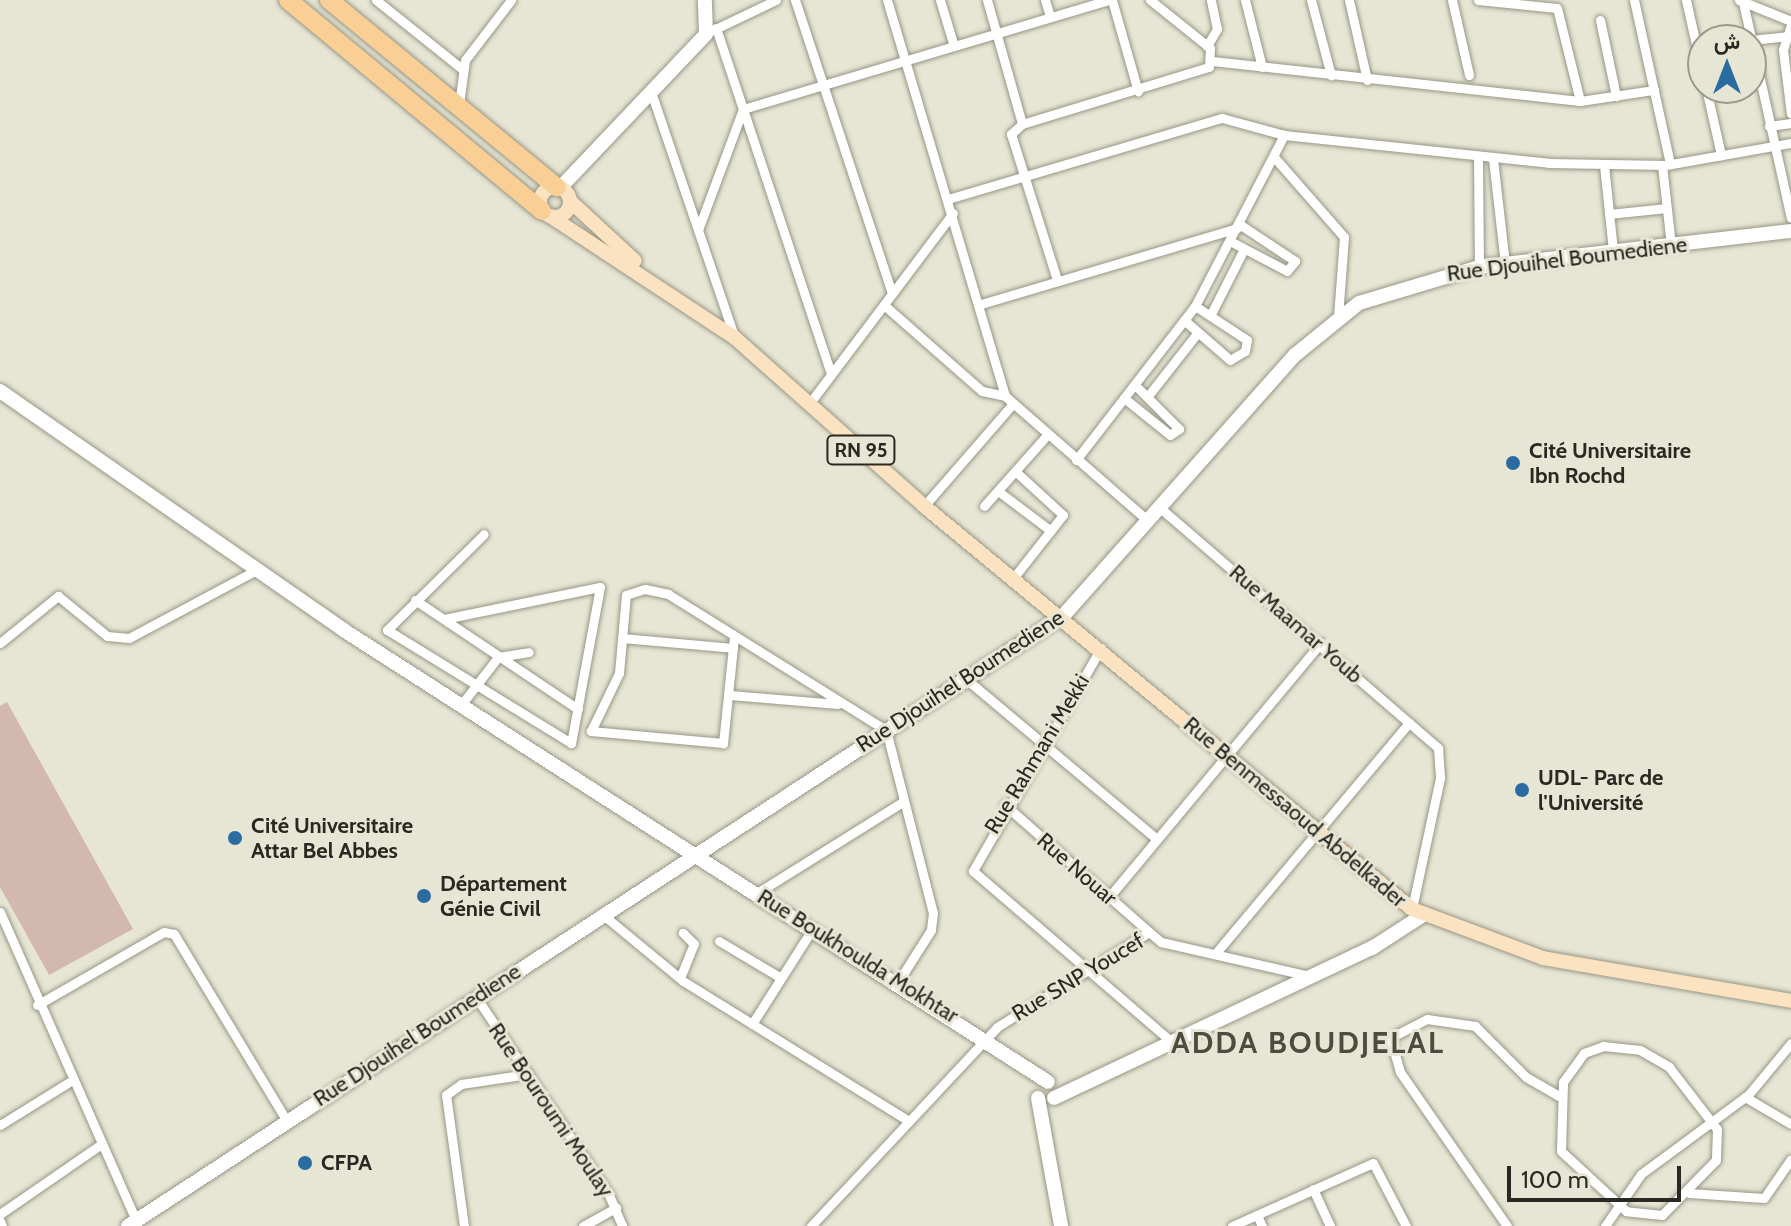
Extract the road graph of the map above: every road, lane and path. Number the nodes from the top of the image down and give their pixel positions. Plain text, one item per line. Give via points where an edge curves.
1 (288, 0) edge
2 (329, 0) edge
3 (376, 0) edge
4 (705, 0) edge
5 (776, 0) edge
6 (795, 0) edge
7 (887, 0) edge
8 (940, 0) edge
9 (987, 0) edge
10 (1045, 0) edge
11 (1110, 0) edge
12 (1211, 0) edge
13 (1245, 0) edge
14 (1311, 0) edge
15 (1349, 0) edge
16 (1452, 0) edge
17 (1478, 0) edge
18 (1634, 0) edge
19 (1686, 0) edge
20 (1498, 1) edge
21 (1741, 1) edge
22 (506, 2) edge
23 (1153, 2) edge
24 (1537, 3) edge
25 (1050, 16) junction
26 (1600, 20) dead end
27 (1791, 23) edge
28 (1691, 24) edge
29 (1747, 24) edge
30 (711, 31) junction
31 (996, 31) junction
32 (1787, 36) junction
33 (1767, 38) edge
34 (953, 43) junction
35 (1207, 46) junction
36 (905, 57) junction
37 (1212, 61) junction
38 (1262, 67) junction
39 (462, 69) junction
40 (1331, 75) junction
41 (1469, 75) dead end
42 (1367, 80) junction
43 (820, 82) junction
44 (650, 89) junction
45 (1654, 90) junction
46 (1138, 91) junction
47 (1616, 96) junction
48 (1580, 101) junction
49 (1710, 104) edge
50 (1764, 104) edge
51 (460, 108) junction
52 (743, 109) junction
53 (1791, 114) edge
54 (1791, 123) edge
55 (1022, 124) junction
56 (1769, 126) junction
57 (1284, 135) junction
58 (1791, 143) edge
59 (1774, 147) junction
60 (1721, 155) junction
61 (1274, 157) junction
62 (1478, 157) junction
63 (1493, 159) junction
64 (1666, 164) junction
65 (1604, 165) junction
66 (1024, 176) junction
67 (564, 193) junction
68 (948, 199) junction
69 (1667, 208) junction
70 (953, 213) junction
71 (546, 214) junction
72 (1609, 214) junction
73 (1791, 218) edge
74 (1238, 226) junction
75 (698, 230) junction
76 (1791, 231) edge
77 (1230, 241) junction
78 (1671, 245) junction
79 (1244, 249) junction
80 (1613, 251) junction
81 (1505, 264) junction
82 (1479, 267) junction
83 (1057, 280) junction
84 (659, 283) junction
85 (892, 293) junction
86 (981, 304) junction
87 (884, 305) junction
88 (1195, 306) junction
89 (1211, 314) junction
90 (1338, 317) junction
91 (1184, 320) junction
92 (1198, 332) junction
93 (735, 338) junction
94 (831, 374) junction
95 (1135, 385) junction
96 (0, 391) edge
97 (1005, 396) junction
98 (1148, 396) junction
99 (1124, 398) junction
100 (809, 404) junction
101 (1011, 406) junction
102 (1047, 435) junction
103 (1076, 460) junction
104 (1016, 472) junction
105 (998, 491) junction
106 (924, 506) junction
107 (984, 506) dead end
108 (1159, 507) junction
109 (1147, 520) junction
110 (1051, 531) junction
111 (484, 534) dead end
112 (259, 569) junction
113 (1014, 577) junction
114 (415, 600) junction
115 (1063, 616) junction
116 (444, 619) junction
117 (734, 637) junction
118 (622, 638) junction
119 (0, 643) edge
120 (1321, 643) junction
121 (733, 648) junction
122 (1101, 648) junction
123 (529, 652) dead end
124 (498, 657) junction
125 (966, 679) junction
126 (476, 688) junction
127 (730, 695) junction
128 (842, 704) junction
129 (461, 705) junction
130 (578, 709) junction
131 (1409, 723) junction
132 (886, 730) junction
133 (1043, 743) junction
134 (1226, 756) junction
135 (904, 801) junction
136 (1005, 805) junction
137 (1317, 832) junction
138 (1157, 839) junction
139 (693, 855) junction
140 (757, 893) junction
141 (1109, 897) junction
142 (0, 912) edge
143 (1418, 912) junction
144 (602, 914) junction
145 (813, 928) junction
146 (1149, 932) junction
147 (683, 933) dead end
148 (719, 941) dead end
149 (1215, 954) junction
150 (1088, 971) junction
151 (1314, 976) junction
152 (680, 978) junction
153 (781, 978) junction
154 (898, 982) junction
155 (476, 997) junction
156 (1791, 1001) edge
157 (37, 1005) junction
158 (752, 1024) junction
159 (986, 1038) junction
160 (1791, 1043) edge
161 (1175, 1045) junction
162 (528, 1074) junction
163 (69, 1082) junction
164 (1047, 1092) junction
165 (1559, 1096) junction
166 (1745, 1097) junction
167 (1713, 1120) junction
168 (287, 1121) junction
169 (909, 1121) junction
170 (1791, 1124) edge
171 (0, 1125) edge
172 (100, 1145) junction
173 (1791, 1159) edge
174 (1313, 1189) junction
175 (1689, 1193) junction
176 (1619, 1204) junction
177 (616, 1208) junction
178 (0, 1214) edge
179 (1257, 1215) junction
180 (132, 1223) edge
181 (464, 1226) edge
182 (583, 1226) edge
183 (622, 1226) edge
184 (811, 1226) edge
185 (1061, 1226) edge
186 (1232, 1226) edge
187 (1262, 1226) edge
188 (1330, 1226) edge
189 (1406, 1226) edge
190 (1507, 1226) edge
191 (1605, 1226) edge

1 - 71 highway, RN 95
2 - 51 highway, RN 95
3 - 39 street
4 - 30 main road
5 - 30 street
6 - 43 street
7 - 36 street
8 - 34 street
9 - 31 street
10 - 25 street
11 - 25 street
11 - 46 street
12 - 35 street via 1217,29
13 - 38 street
14 - 40 street
15 - 42 street
16 - 41 street
17 - 20 street
18 - 45 street
19 - 28 street
20 - 24 street
21 - 27 street
21 - 29 street
22 - 39 street
23 - 35 street
24 - 48 street via 1560,10
25 - 31 street
26 - 47 street
27 - 32 street
30 - 44 main road
30 - 52 street
31 - 34 street
31 - 55 street
32 - 33 street
32 - 53 street
34 - 36 street
35 - 37 street
36 - 43 street
36 - 68 street
37 - 38 street
37 - 46 street via 1204,71
38 - 40 street
39 - 51 street
40 - 42 street
42 - 48 street
43 - 52 street
43 - 85 street
44 - 67 main road via 576,171
44 - 75 street
45 - 47 street
45 - 64 street
46 - 55 street
47 - 48 street
49 - 60 street
50 - 56 street
51 - 67 highway, RN 95
52 - 75 street
52 - 94 street
54 - 56 street
55 - 66 street via 1011,130
56 - 59 street
57 - 61 street
57 - 62 street
57 - 66 street via 1214,119
58 - 59 street
59 - 60 street
59 - 73 street
60 - 64 street
61 - 74 street
61 - 90 street via 1344,237
62 - 63 street
62 - 82 street
63 - 65 street
63 - 81 street
64 - 65 street
64 - 69 street
65 - 72 street
66 - 68 street
66 - 83 street
67 - 71 main road via 564,214
67 - 71 main road via 543,192
67 - 84 main road, RN 95
68 - 70 street
69 - 72 street
69 - 78 street
70 - 85 street
70 - 86 street
71 - 84 main road, RN 95
72 - 80 street
74 - 77 street
74 - 79 street via 1295,261 1288,271
74 - 83 street
75 - 93 street
76 - 78 main road, Rue Djouihel Boumediene
77 - 79 street
77 - 88 street
78 - 80 main road, Rue Djouihel Boumediene
79 - 89 street
80 - 81 main road, Rue Djouihel Boumediene
81 - 82 main road, Rue Djouihel Boumediene
82 - 90 main road, Rue Djouihel Boumediene via 1392,288
83 - 86 street
84 - 93 main road, RN 95
85 - 87 street
86 - 97 street
87 - 94 street
87 - 97 street via 982,391
88 - 89 street
88 - 91 street
89 - 92 street via 1247,340 1245,351 1232,361
90 - 108 main road, Rue Djouihel Boumediene
91 - 92 street
91 - 95 street
92 - 98 street
93 - 100 main road, RN 95
94 - 100 street
95 - 98 street
95 - 99 street
96 - 112 main road, Rue Boukhoulda Mokhtar
97 - 101 street
98 - 99 street via 1180,424 1174,435
99 - 103 street
100 - 106 main road, RN 95
101 - 102 street
101 - 106 street
102 - 103 street
102 - 104 street
103 - 109 street
104 - 105 street
104 - 110 street via 1062,512
105 - 107 street
105 - 110 street
106 - 113 main road, RN 95
108 - 109 main road, Rue Djouihel Boumediene
108 - 120 street, Rue Maamar Youb
109 - 115 main road, Rue Djouihel Boumediene
110 - 113 street
111 - 114 street
112 - 119 street via 121,640 98,631 58,596
112 - 129 main road, Rue Boukhoulda Mokhtar
113 - 115 main road, RN 95
114 - 116 street
114 - 126 street via 388,632
115 - 122 main road, Rue Benmessaoud Abdelkader
115 - 125 main road, Rue Djouihel Boumediene
116 - 124 street
116 - 130 street via 599,586
117 - 118 street via 668,594 645,589 626,595
117 - 121 street
117 - 128 street
118 - 121 street
118 - 127 street via 619,673 590,724 595,734 721,743
120 - 131 street, Rue Maamar Youb
120 - 134 street
121 - 127 street
122 - 133 street, Rue Rahmani Mekki
122 - 134 main road, Rue Benmessaoud Abdelkader
123 - 124 street
124 - 126 street
124 - 130 street
125 - 132 main road, Rue Djouihel Boumediene
125 - 133 street
126 - 129 street
126 - 130 street via 565,743
127 - 128 street
128 - 132 street
129 - 139 main road, Rue Boukhoulda Mokhtar
131 - 137 street
131 - 143 street, Rue Maamar Youb via 1433,743 1440,778
132 - 135 street
132 - 139 main road, Rue Djouihel Boumediene
133 - 136 street, Rue Rahmani Mekki
133 - 138 street
134 - 137 main road, Rue Benmessaoud Abdelkader
134 - 138 street
135 - 140 street
135 - 154 street via 933,921
136 - 141 street, Rue Nouar
136 - 150 street, Rue Rahmani Mekki via 972,861 976,877
137 - 143 main road, Rue Benmessaoud Abdelkader
137 - 149 street
138 - 141 street
139 - 140 main road, Rue Boukhoulda Mokhtar
139 - 144 main road, Rue Djouihel Boumediene
140 - 145 main road, Rue Boukhoulda Mokhtar
141 - 146 street, Rue Nouar
142 - 157 street
143 - 151 main road via 1372,948
143 - 156 main road, Rue Benmessaoud Abdelkader via 1543,958
144 - 152 street
144 - 155 main road, Rue Djouihel Boumediene
145 - 153 street
145 - 154 main road, Rue Boukhoulda Mokhtar
146 - 149 street, Rue SNP Youcef
146 - 150 street, Rue SNP Youcef
147 - 152 street via 694,944
148 - 153 street
149 - 151 street, Rue SNP Youcef
150 - 159 street, Rue SNP Youcef
150 - 161 street
151 - 161 main road
152 - 158 street
153 - 158 street
154 - 159 main road, Rue Boukhoulda Mokhtar
155 - 162 street, Rue Bouroumi Moulay
155 - 168 main road, Rue Djouihel Boumediene
157 - 163 street
157 - 168 street via 164,932 174,934
158 - 169 street
159 - 164 main road, Rue Boukhoulda Mokhtar via 1021,1061
159 - 169 street, Rue SNP Youcef
160 - 166 street
161 - 164 main road via 1103,1079
162 - 177 street, Rue Bouroumi Moulay
162 - 181 street via 461,1084 446,1095
163 - 171 street
163 - 172 street
164 - 185 main road via 1042,1142
165 - 167 street via 1588,1050 1634,1048 1669,1067
165 - 176 street via 1561,1151
165 - 190 street via 1526,1077 1475,1026 1427,1019 1390,1038 1400,1072
166 - 167 street
166 - 170 street
167 - 175 street via 1718,1156
167 - 176 street via 1641,1174
168 - 180 main road, Rue Djouihel Boumediene
169 - 184 street, Rue SNP Youcef
172 - 178 street
172 - 180 street
173 - 175 street via 1764,1198
174 - 179 street
174 - 188 street
174 - 189 street via 1375,1164
175 - 176 street via 1662,1215 1637,1215
176 - 191 street
177 - 182 street
177 - 183 street, Rue Bouroumi Moulay
179 - 186 street
179 - 187 street

